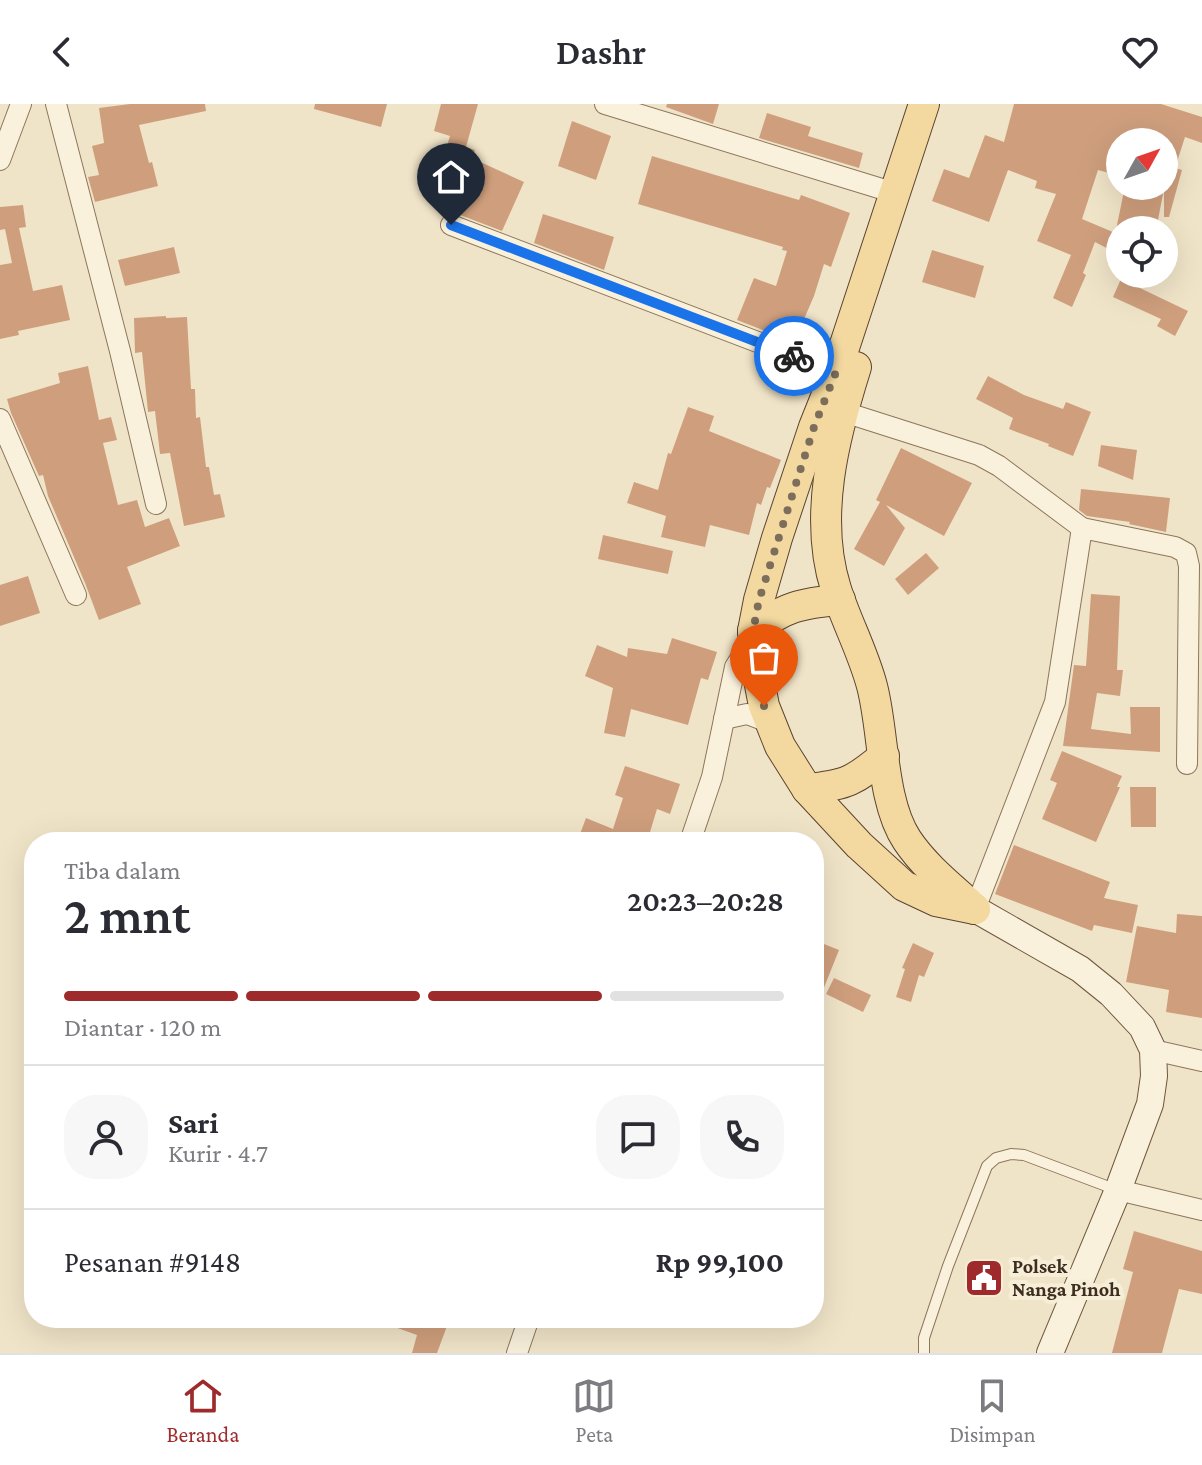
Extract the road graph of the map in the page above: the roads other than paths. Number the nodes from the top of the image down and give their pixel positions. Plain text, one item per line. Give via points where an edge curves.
1 (21, 104) edge
2 (56, 104) edge
3 (605, 104) edge
4 (924, 104) edge
5 (943, 104) edge
6 (0, 160) edge
7 (895, 193) junction
8 (451, 225) dead end
9 (836, 372) junction
10 (844, 412) junction
11 (0, 419) edge
12 (156, 504) dead end
13 (1082, 528) junction
14 (76, 595) dead end
15 (840, 600) junction
16 (754, 641) junction
17 (724, 719) junction
18 (771, 723) junction
19 (884, 756) junction
20 (1187, 764) dead end
21 (807, 789) junction
22 (693, 832) edge
23 (975, 909) junction
24 (1153, 1050) junction
25 (1202, 1061) edge
26 (1118, 1190) junction
27 (1202, 1210) edge
28 (526, 1328) edge
29 (517, 1353) edge
30 (924, 1353) edge
31 (1050, 1353) edge

1 - 6 street
2 - 12 street
3 - 7 street
4 - 7 main road
5 - 10 main road
7 - 9 main road
8 - 9 street
9 - 16 main road via 777,538 759,600
10 - 13 street via 979,455
10 - 15 main road via 824,519 827,555
11 - 14 street
13 - 20 street via 1186,553
13 - 23 street via 1055,702
15 - 16 main road via 791,607
15 - 19 main road via 872,686
16 - 17 street via 735,667
16 - 18 main road
17 - 18 street via 747,714
17 - 22 street
18 - 21 main road
19 - 21 main road via 859,777
19 - 23 main road via 905,837 922,861
21 - 23 main road via 904,886 936,901
23 - 24 main road via 1080,969 1142,1027
24 - 25 street
24 - 26 main road via 1150,1104
26 - 27 street
26 - 30 lane via 1024,1155 996,1158 980,1181 948,1266
26 - 31 main road
28 - 29 street

